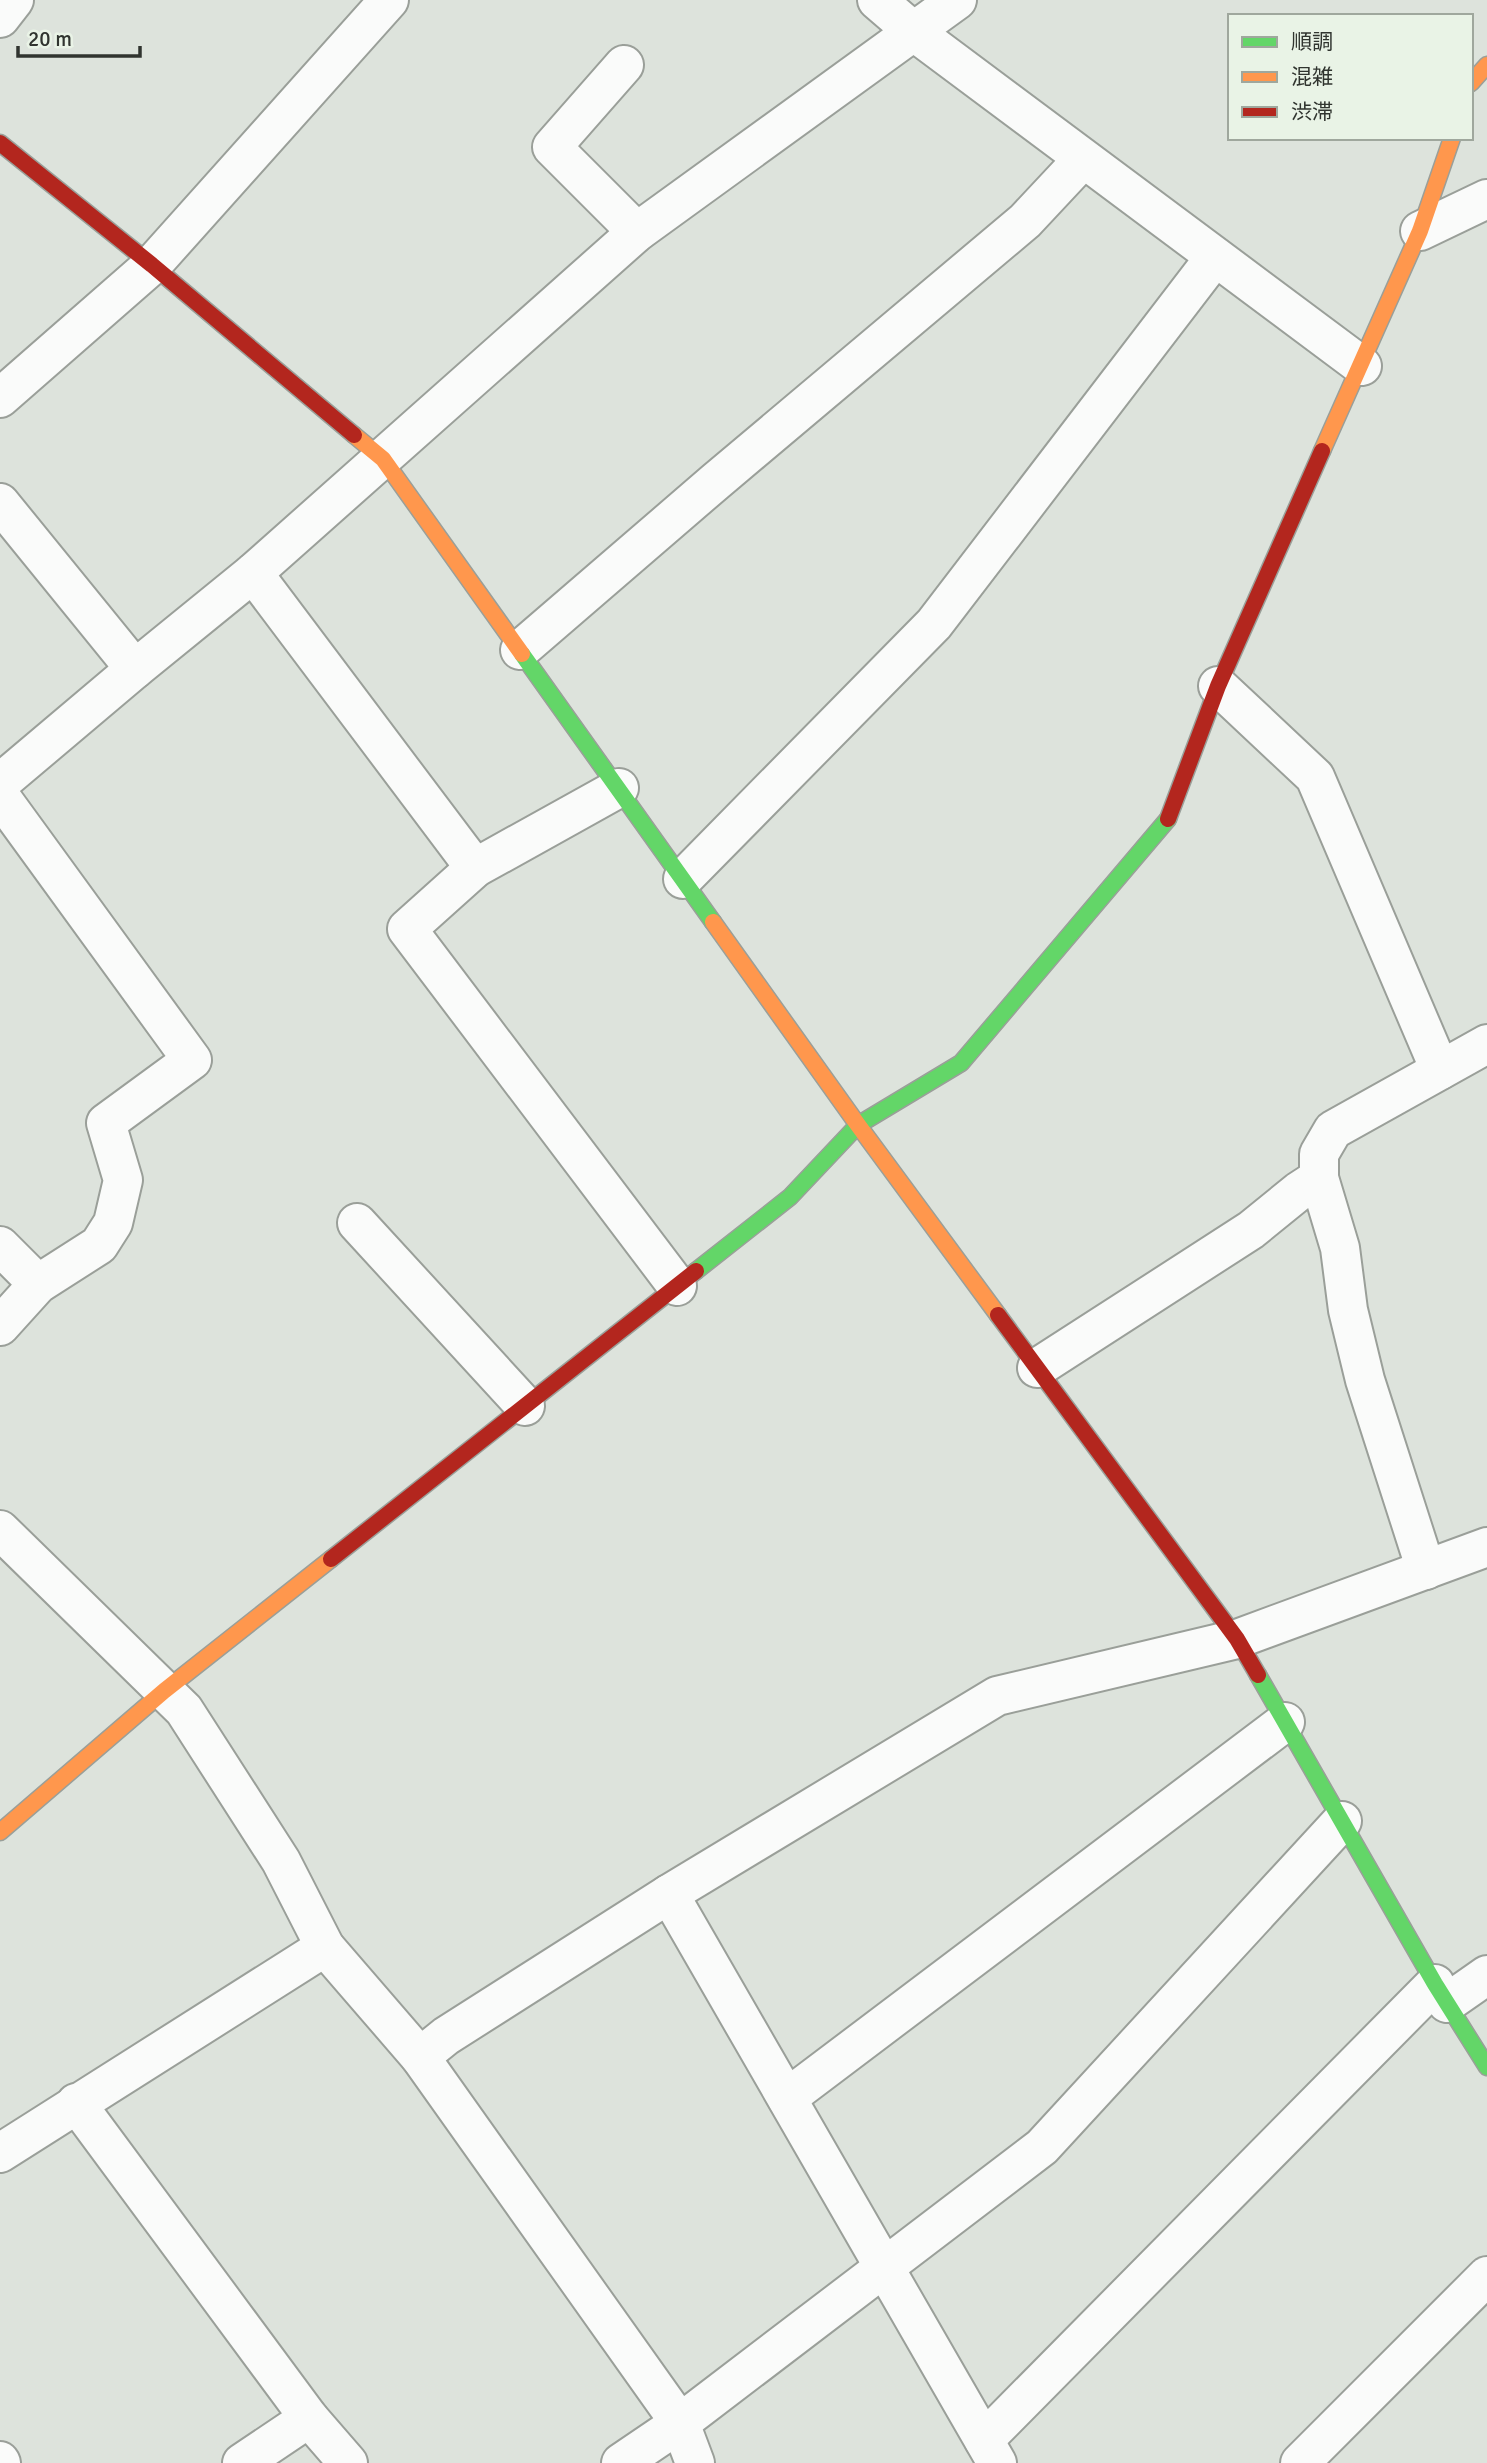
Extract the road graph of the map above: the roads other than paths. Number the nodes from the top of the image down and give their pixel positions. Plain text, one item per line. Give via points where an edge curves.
1 (14, 0) edge
2 (389, 0) edge
3 (877, 0) edge
4 (957, 0) edge
5 (0, 18) edge
6 (913, 32) junction
7 (624, 65) dead end
8 (1487, 65) edge
9 (1473, 81) edge
10 (1451, 140) edge
11 (0, 142) edge
12 (1083, 159) junction
13 (1487, 199) edge
14 (1420, 231) junction
15 (637, 232) junction
16 (1215, 257) junction
17 (152, 265) junction
18 (1362, 366) junction
19 (0, 398) edge
20 (383, 460) junction
21 (0, 503) edge
22 (253, 573) junction
23 (520, 650) junction
24 (135, 669) junction
25 (1218, 686) junction
26 (0, 783) edge
27 (619, 788) junction
28 (0, 796) edge
29 (475, 868) junction
30 (683, 879) junction
31 (1487, 1044) edge
32 (1440, 1070) junction
33 (858, 1125) junction
34 (1319, 1178) junction
35 (357, 1223) dead end
36 (0, 1246) edge
37 (38, 1284) junction
38 (677, 1286) junction
39 (0, 1326) edge
40 (1037, 1368) junction
41 (525, 1406) junction
42 (0, 1530) edge
43 (1487, 1547) edge
44 (1426, 1570) junction
45 (1237, 1639) junction
46 (164, 1691) junction
47 (1285, 1722) junction
48 (1342, 1821) junction
49 (0, 1832) edge
50 (669, 1894) junction
51 (325, 1947) junction
52 (1487, 1975) edge
53 (1441, 1993) junction
54 (420, 2057) junction
55 (1487, 2067) edge
56 (787, 2098) junction
57 (76, 2103) junction
58 (0, 2153) edge
59 (885, 2268) junction
60 (1487, 2276) edge
61 (309, 2418) junction
62 (680, 2423) junction
63 (991, 2452) edge
64 (242, 2463) edge
65 (348, 2463) edge
66 (621, 2463) edge
67 (695, 2463) edge
68 (1300, 2463) edge

1 - 5 street
2 - 17 street
3 - 6 street
4 - 6 street
6 - 12 street
6 - 15 street
7 - 15 street via 552,147
8 - 9 street
10 - 14 street
11 - 17 street
12 - 16 street
12 - 23 street via 1025,221
13 - 14 street
14 - 18 street
15 - 20 street
16 - 18 street
16 - 30 street via 934,624
17 - 19 street
17 - 20 street
18 - 25 street
20 - 22 street
20 - 23 street
21 - 24 street
22 - 24 street
22 - 29 street
23 - 27 street
24 - 26 street
25 - 32 street via 1315,777
25 - 33 street via 1167,822 961,1063
27 - 29 street
27 - 30 street
28 - 37 street via 192,1060 106,1123 122,1180 113,1223 99,1245
29 - 38 street via 407,929
30 - 33 street
31 - 32 street
32 - 34 street via 1333,1130 1319,1154
33 - 38 street via 789,1198
33 - 40 street
34 - 40 street via 1251,1230
34 - 44 street via 1340,1248 1348,1310 1365,1380
35 - 41 street
36 - 37 street
37 - 39 street
38 - 41 street
40 - 45 street
41 - 46 street
42 - 46 street
43 - 44 street
44 - 45 street
45 - 47 street
45 - 50 street via 997,1696
46 - 49 street
46 - 51 street via 184,1710 281,1861
47 - 48 street
47 - 56 street
48 - 53 street
48 - 59 street via 1042,2147
50 - 54 street
50 - 56 street
51 - 54 street
51 - 57 street
52 - 53 street
53 - 55 street
53 - 63 street
54 - 62 street
56 - 59 street
57 - 58 street
57 - 61 street
59 - 62 street
59 - 63 street
60 - 68 street
61 - 64 street
61 - 65 street
62 - 66 street
62 - 67 street

